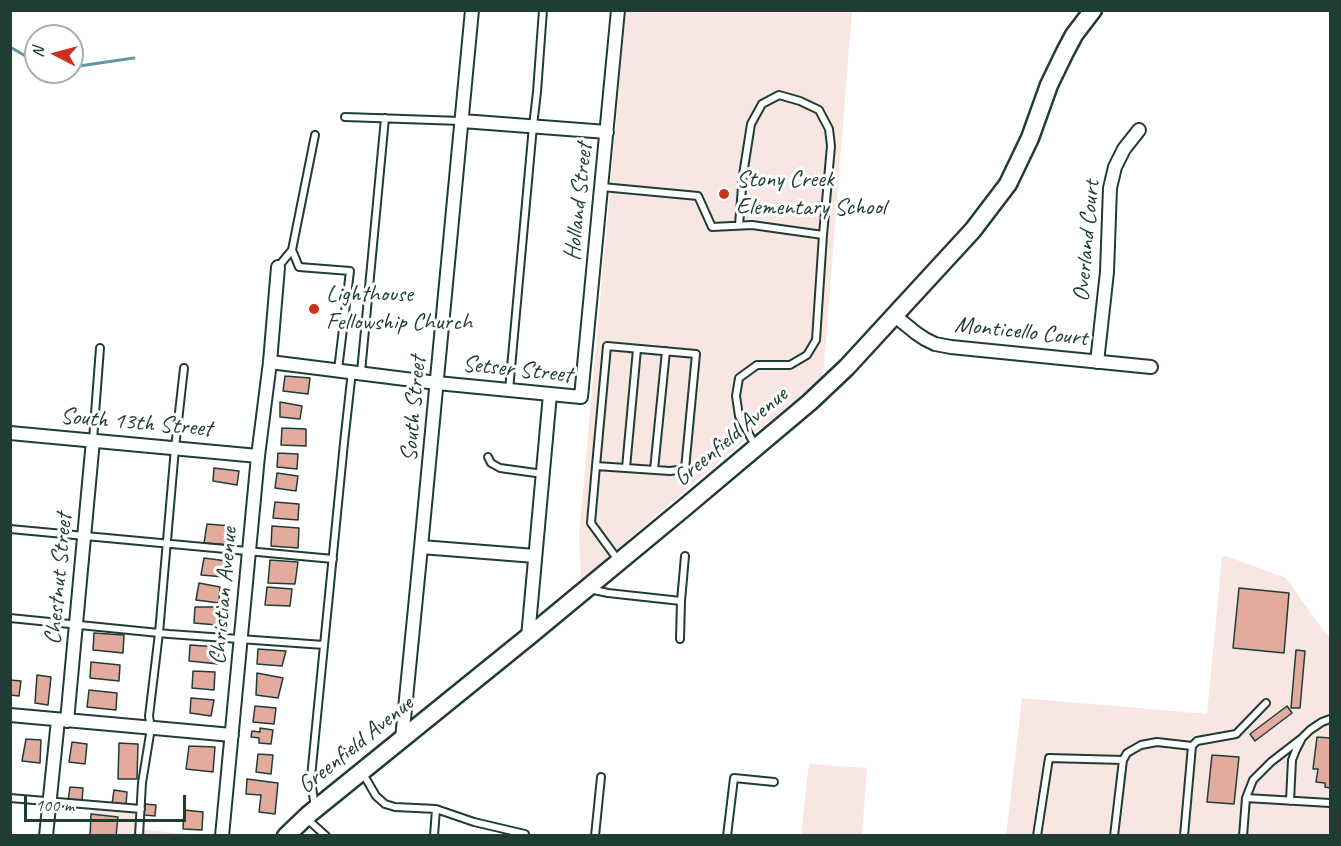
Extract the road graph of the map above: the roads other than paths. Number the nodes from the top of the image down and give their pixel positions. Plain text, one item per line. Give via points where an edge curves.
1 (472, 10) edge
2 (543, 10) edge
3 (618, 10) edge
4 (1093, 10) edge
5 (345, 117) dead end
6 (385, 118) junction
7 (462, 121) junction
8 (533, 126) junction
9 (1139, 130) dead end
10 (607, 132) junction
11 (315, 135) dead end
12 (602, 187) junction
13 (739, 225) junction
14 (823, 235) junction
15 (292, 250) junction
16 (278, 267) joint
17 (895, 316) junction
18 (100, 348) dead end
19 (637, 349) junction
20 (666, 351) junction
21 (270, 362) junction
22 (1097, 362) junction
23 (1151, 367) dead end
24 (184, 368) dead end
25 (338, 370) junction
26 (356, 372) junction
27 (437, 383) junction
28 (509, 390) junction
29 (550, 394) junction
30 (581, 397) joint
31 (11, 437) edge
32 (93, 440) junction
33 (756, 447) junction
34 (175, 448) junction
35 (258, 456) junction
36 (488, 457) dead end
37 (596, 466) junction
38 (626, 468) junction
39 (654, 470) junction
40 (543, 474) junction
41 (10, 529) edge
42 (84, 535) junction
43 (166, 544) junction
44 (421, 548) junction
45 (249, 552) junction
46 (535, 556) junction
47 (685, 556) dead end
48 (333, 559) junction
49 (618, 561) junction
50 (585, 589) junction
51 (681, 601) junction
52 (10, 618) edge
53 (76, 625) junction
54 (159, 633) junction
55 (528, 637) junction
56 (241, 639) junction
57 (680, 639) dead end
58 (324, 645) junction
59 (1266, 703) dead end
60 (10, 715) edge
61 (1330, 719) edge
62 (62, 721) junction
63 (151, 728) junction
64 (232, 735) junction
65 (1302, 738) junction
66 (402, 739) junction
67 (1192, 746) junction
68 (1123, 760) junction
69 (362, 771) junction
70 (602, 777) dead end
71 (774, 782) dead end
72 (10, 798) edge
73 (1246, 798) junction
74 (49, 801) junction
75 (1290, 801) junction
76 (1330, 803) edge
77 (141, 809) junction
78 (436, 809) junction
79 (310, 813) junction
80 (46, 836) edge
81 (139, 836) edge
82 (222, 836) edge
83 (275, 836) edge
84 (286, 836) edge
85 (326, 836) edge
86 (434, 836) edge
87 (525, 836) edge
88 (594, 836) edge
89 (727, 836) edge
90 (1037, 836) edge
91 (1114, 836) edge
92 (1184, 836) edge
93 (1243, 836) edge

1 - 7 street, South Street
2 - 8 lane
3 - 10 street, Holland Street
4 - 17 main road, Greenfield Avenue via 1065,52 1008,184 973,230
5 - 6 lane
6 - 7 lane
6 - 26 lane
7 - 8 street
7 - 27 street, South Street
8 - 10 street
8 - 28 lane
9 - 22 street, Overland Court via 1115,166 1110,189 1107,272
10 - 12 street, Holland Street
11 - 15 lane
12 - 13 lane via 698,196 712,227
12 - 30 street, Holland Street
13 - 14 lane
13 - 14 lane via 751,124 762,104 779,95 819,110 829,129
14 - 33 lane via 816,340 807,355 790,365 757,365 740,378 736,396 739,416
15 - 16 lane
15 - 25 lane via 299,267 350,271
16 - 21 street, Christian Avenue
17 - 22 street, Monticello Court via 926,339 951,348
17 - 33 main road, Greenfield Avenue via 847,367
18 - 32 lane
19 - 20 lane
19 - 37 lane via 607,346
19 - 38 lane
20 - 39 lane
20 - 39 lane via 696,354 685,469
21 - 25 street, Setser Street
21 - 35 street, Christian Avenue
22 - 23 street, Monticello Court
24 - 34 lane
25 - 26 street, Setser Street
26 - 27 street, Setser Street
26 - 48 lane via 344,443
27 - 28 street, Setser Street
27 - 44 street, South Street
28 - 29 street, Setser Street
29 - 30 street, Setser Street
29 - 40 street
31 - 32 street, South 13th Street
32 - 34 street, South 13th Street
32 - 42 street, Chestnut Street
33 - 49 main road, Greenfield Avenue
34 - 35 street, South 13th Street
34 - 43 lane
35 - 45 street, Christian Avenue
36 - 40 lane via 500,468
37 - 38 lane
37 - 49 lane via 591,523
38 - 39 lane
40 - 46 street
41 - 42 lane
42 - 43 lane
42 - 53 street, Chestnut Street
43 - 45 lane
43 - 54 lane
44 - 46 street
44 - 66 street, South Street
45 - 48 lane
45 - 56 street, Christian Avenue
46 - 55 street
47 - 51 lane
48 - 58 lane
49 - 50 main road, Greenfield Avenue
50 - 51 lane
50 - 55 main road, Greenfield Avenue
51 - 57 lane
52 - 53 lane
53 - 54 lane
53 - 62 street, Chestnut Street
54 - 56 lane
54 - 63 lane
55 - 66 main road, Greenfield Avenue
56 - 58 lane
56 - 64 street, Christian Avenue
58 - 79 lane
59 - 67 lane via 1236,734 1197,741
60 - 62 street
61 - 65 lane
62 - 63 street
62 - 74 street, Chestnut Street
63 - 64 street
63 - 77 lane
64 - 82 street, Christian Avenue
65 - 73 lane via 1253,780
65 - 75 lane via 1292,760
66 - 69 main road, Greenfield Avenue
67 - 68 lane via 1157,742 1141,745
67 - 92 lane
68 - 90 lane via 1049,758
68 - 91 lane
69 - 78 lane via 385,804
69 - 79 main road, Greenfield Avenue
70 - 88 lane
71 - 89 lane via 734,778
72 - 74 lane
73 - 75 lane
73 - 93 lane
74 - 77 lane
74 - 80 street, Chestnut Street
75 - 76 lane
77 - 81 lane
78 - 86 lane
78 - 87 lane
79 - 83 main road, Greenfield Avenue
79 - 84 main road, Greenfield Avenue
79 - 85 lane

